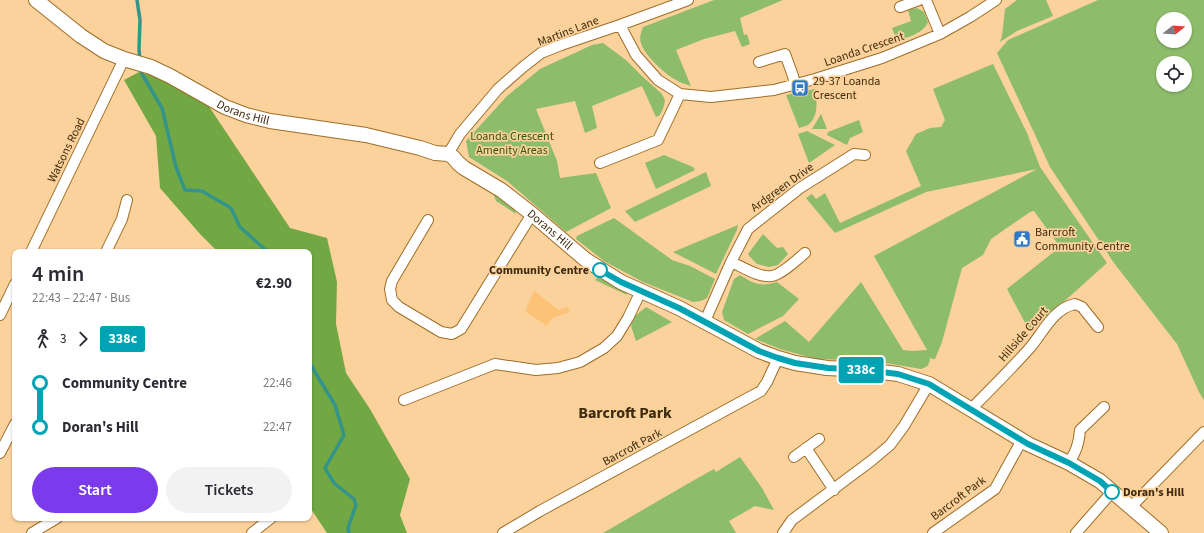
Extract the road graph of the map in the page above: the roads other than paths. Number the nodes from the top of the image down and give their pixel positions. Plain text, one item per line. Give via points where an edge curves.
1 (36, 0) edge
2 (688, 0) edge
3 (918, 0) edge
4 (926, 0) edge
5 (996, 0) edge
6 (900, 7) dead end
7 (620, 25) junction
8 (940, 34) junction
9 (129, 60) junction
10 (759, 62) dead end
11 (795, 84) junction
12 (680, 94) junction
13 (448, 154) junction
14 (865, 155) dead end
15 (600, 163) dead end
16 (127, 200) dead end
17 (532, 214) junction
18 (428, 220) dead end
19 (33, 249) edge
20 (107, 249) edge
21 (805, 252) dead end
22 (731, 262) junction
23 (12, 290) edge
24 (641, 291) junction
25 (0, 315) edge
26 (705, 321) junction
27 (1098, 327) dead end
28 (778, 358) junction
29 (929, 384) junction
30 (404, 400) dead end
31 (1104, 407) dead end
32 (970, 409) junction
33 (12, 430) edge
34 (1204, 432) edge
35 (819, 439) dead end
36 (1022, 440) junction
37 (806, 448) junction
38 (0, 453) edge
39 (794, 457) dead end
40 (1069, 463) junction
41 (834, 490) junction
42 (1112, 492) junction
43 (1130, 508) junction
44 (52, 521) edge
45 (267, 521) edge
46 (32, 533) edge
47 (252, 533) edge
48 (503, 533) edge
49 (783, 533) edge
50 (933, 533) edge
51 (1076, 533) edge
52 (1161, 533) edge

1 - 9 street, Dorans Hill via 104,51
2 - 7 street, Martins Lane
3 - 6 street
4 - 8 street
5 - 8 street, Loanda Crescent
7 - 12 street, Loanda Crescent via 636,55 658,80
7 - 13 street, Martins Lane via 542,53 523,67 498,89 460,134
8 - 11 street, Loanda Crescent via 882,58
9 - 13 street, Dorans Hill via 151,67 246,115 366,135
9 - 19 street, Watsons Road
10 - 11 street via 785,54
11 - 12 street, Loanda Crescent via 774,90 711,97
12 - 15 street via 658,140
13 - 17 street, Dorans Hill via 464,168 501,190
14 - 22 street, Ardgreen Drive via 854,154 800,188 765,215 748,229
16 - 20 street via 122,219
17 - 18 street via 461,330 452,334 441,332 399,307 392,300 392,281
17 - 24 street, Dorans Hill via 586,260
21 - 22 street via 790,266 772,276 756,274
22 - 26 street, Ardgreen Drive
23 - 25 street
24 - 26 street, Dorans Hill
24 - 30 street via 617,336 604,348 580,362 536,370 495,364
26 - 28 street, Dorans Hill via 759,351
27 - 32 street, Hillside Court via 1082,307 1075,304 1067,305 1046,325 1029,350
28 - 29 street, Dorans Hill via 828,368 898,374
28 - 48 street, Barcroft Park via 768,382 761,391
29 - 32 street, Dorans Hill
29 - 41 street via 890,445
31 - 40 street via 1080,430 1079,444
32 - 36 street, Dorans Hill
33 - 38 street
34 - 43 street
35 - 37 street
36 - 40 street, Dorans Hill
36 - 50 street, Barcroft Park via 995,489
37 - 39 street
37 - 41 street
40 - 42 street, Dorans Hill via 1100,481
41 - 49 street via 792,520
42 - 43 street, Dorans Hill
42 - 51 street
43 - 52 street, Dorans Hill
44 - 46 street
45 - 47 street

